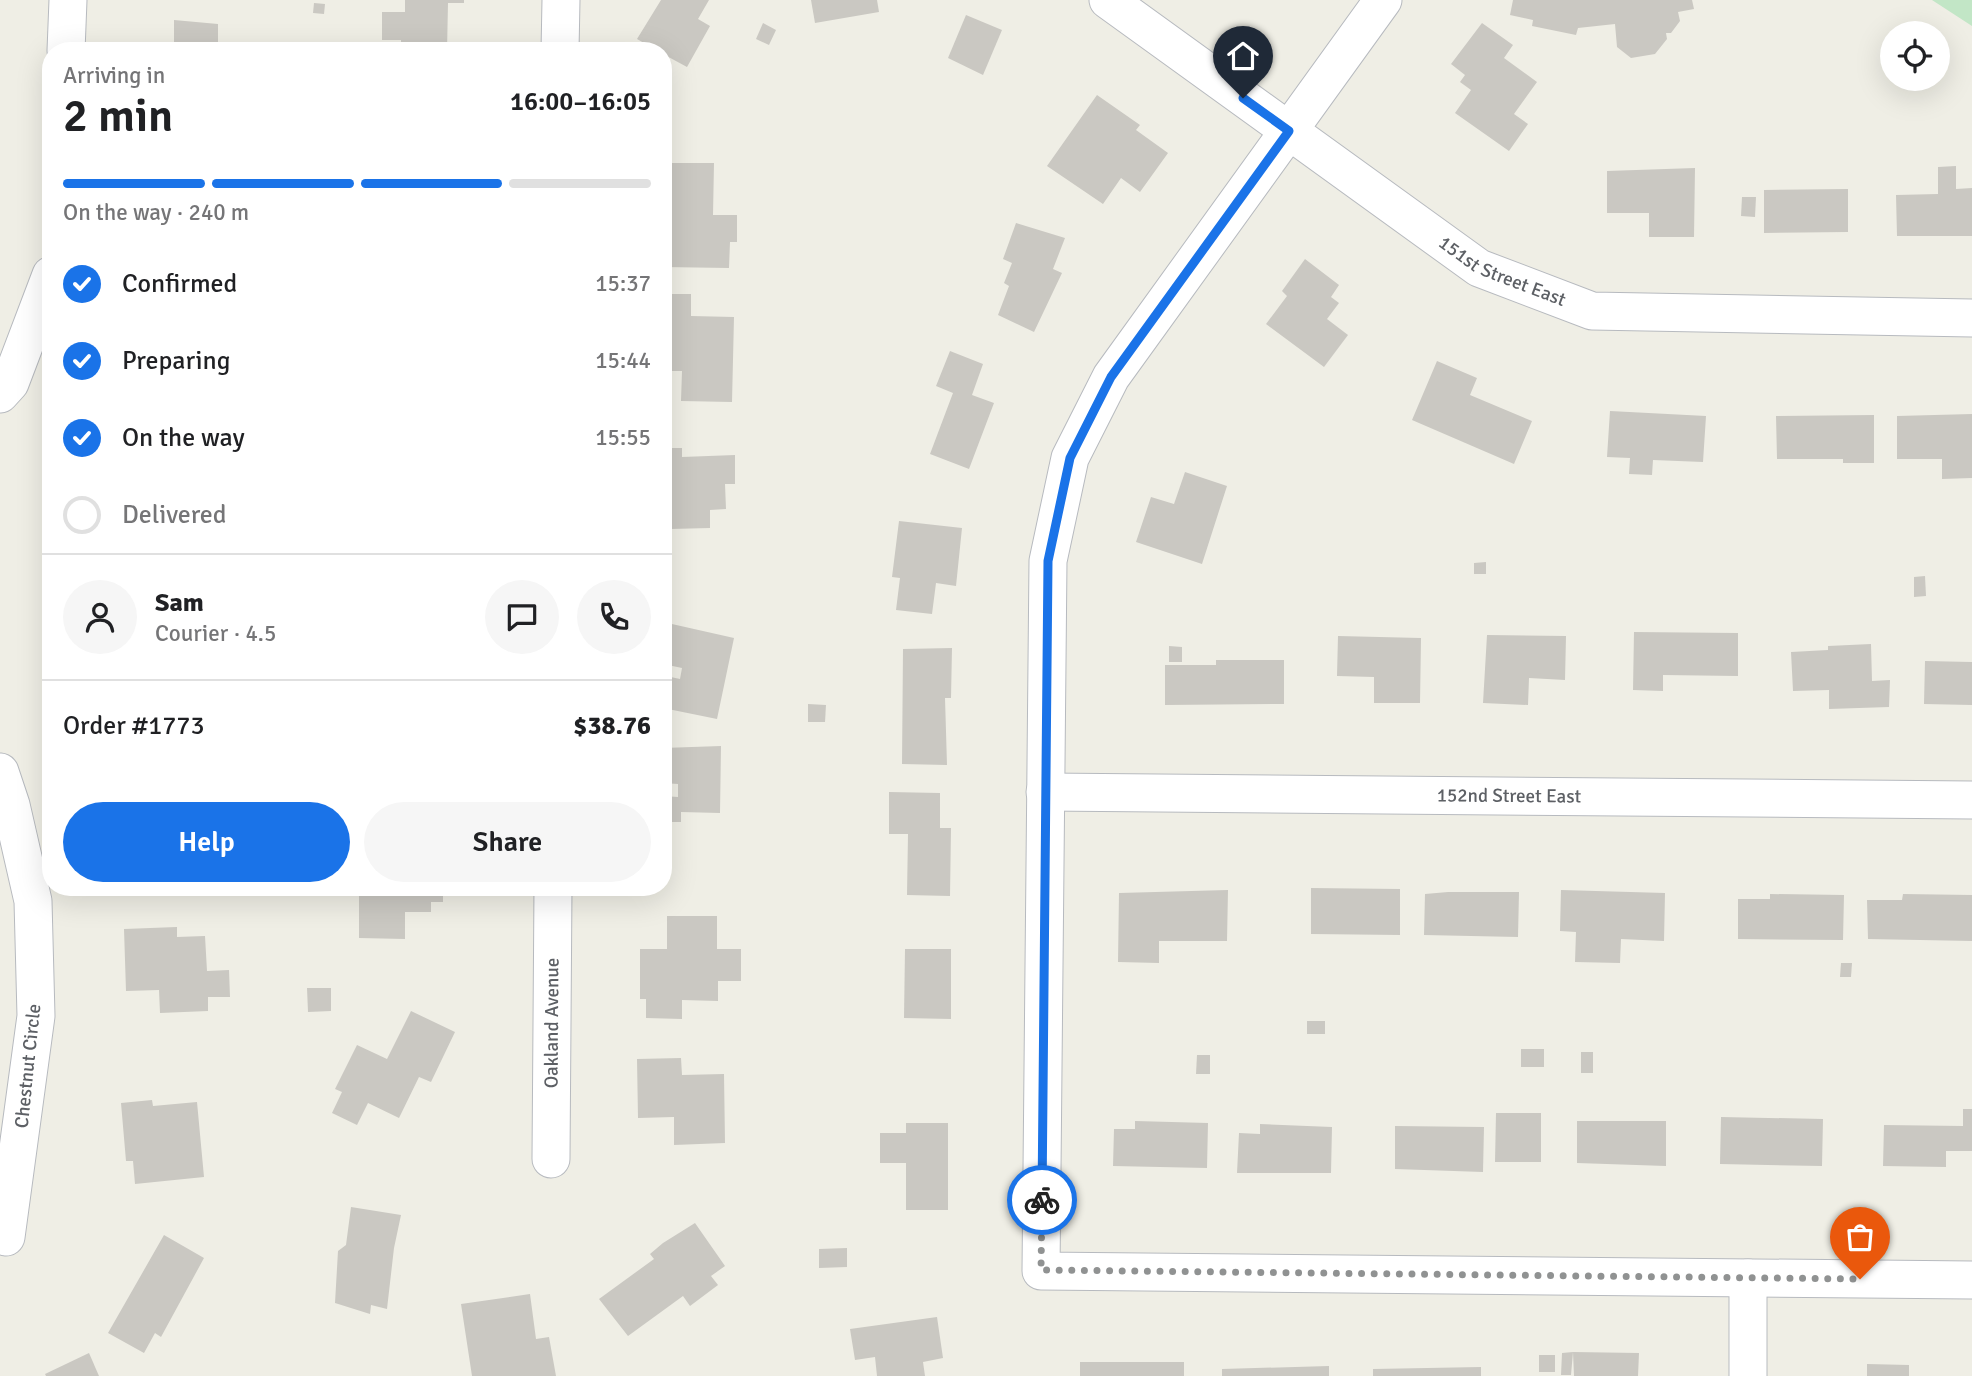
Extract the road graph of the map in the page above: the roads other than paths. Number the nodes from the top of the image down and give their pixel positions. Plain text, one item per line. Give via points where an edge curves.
1 (68, 0) edge
2 (561, 0) edge
3 (1108, 0) edge
4 (1383, 0) edge
5 (66, 42) edge
6 (560, 42) edge
7 (1289, 131) junction
8 (42, 299) edge
9 (1972, 318) edge
10 (0, 394) edge
11 (0, 772) edge
12 (1045, 792) junction
13 (1972, 800) edge
14 (553, 896) edge
15 (551, 1159) dead end
16 (6, 1237) dead end
17 (1748, 1278) junction
18 (1972, 1279) edge
19 (1748, 1376) edge

1 - 5 street
2 - 6 street
3 - 7 street, 151st Street East
4 - 7 street
7 - 9 street, 151st Street East via 1479,268 1592,311
7 - 12 street via 1111,377 1070,458 1048,561
8 - 10 street via 10,383
11 - 16 street, Chestnut Circle via 33,901 36,1016
12 - 13 street, 152nd Street East
12 - 17 street via 1041,1270
14 - 15 street, Oakland Avenue
17 - 18 street
17 - 19 street

